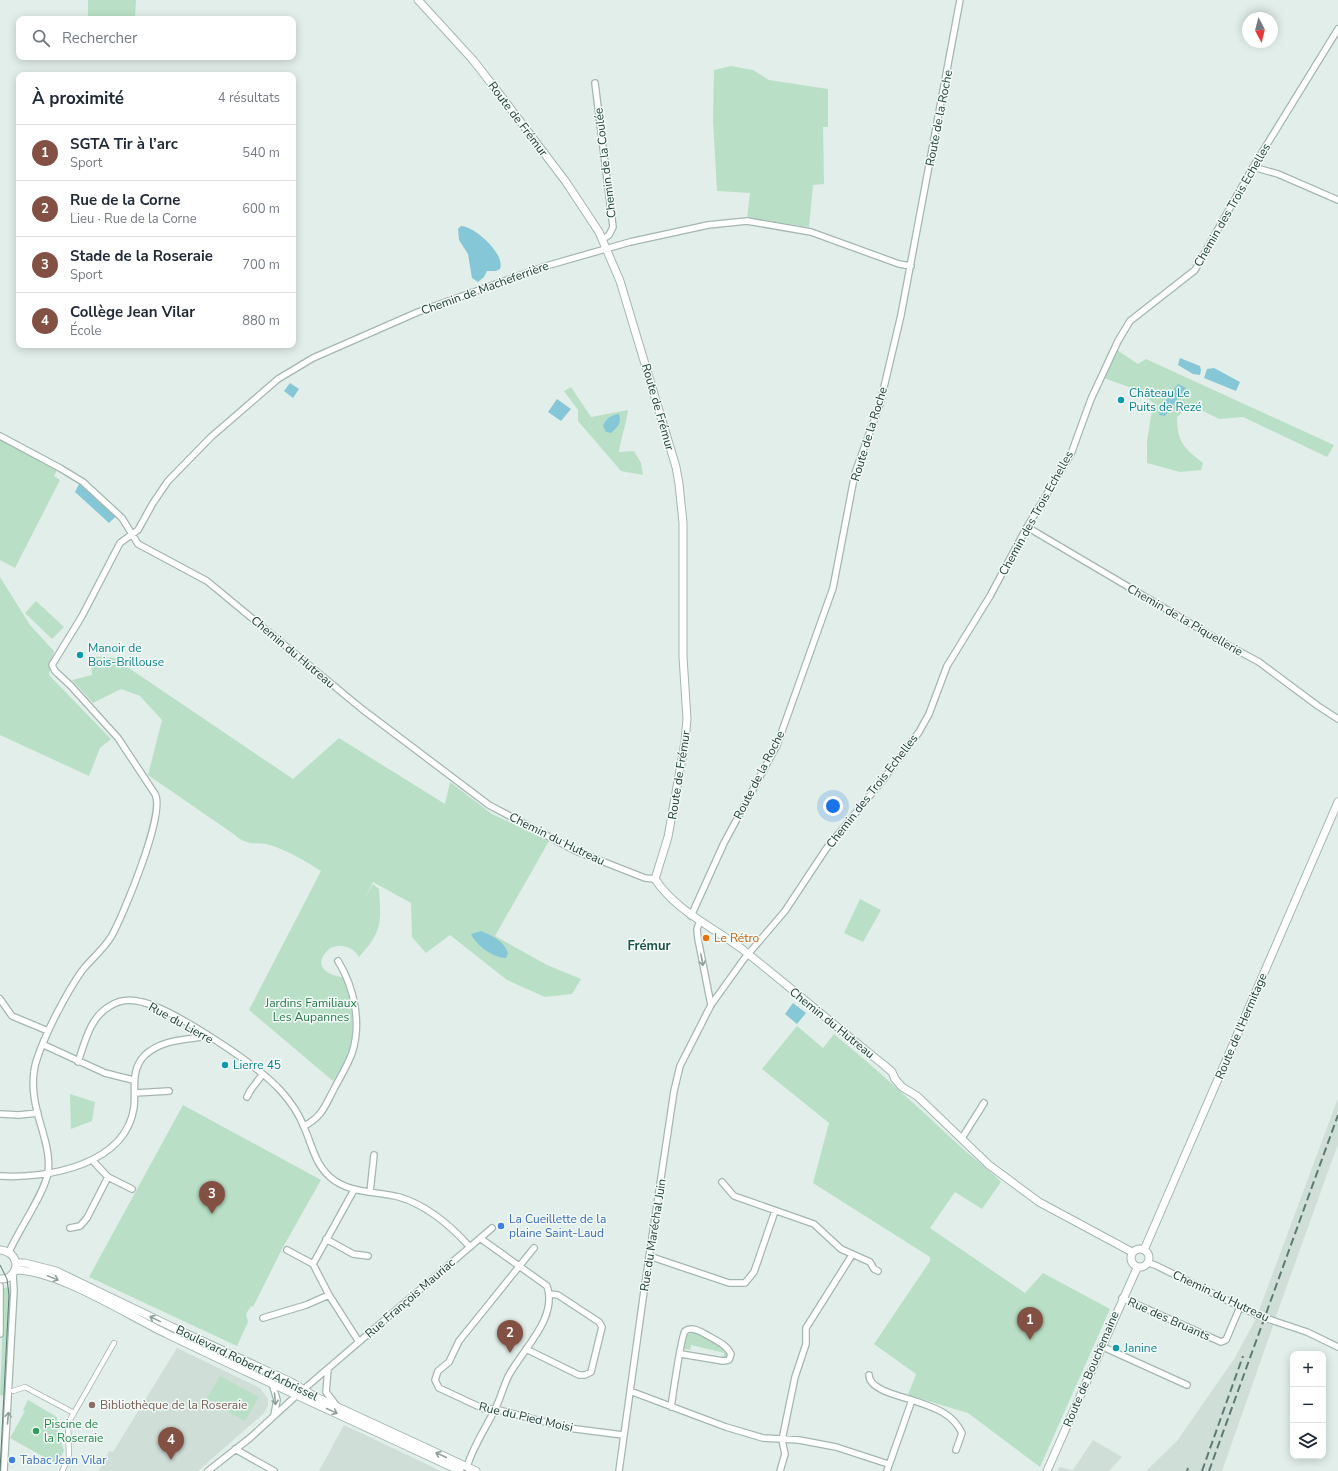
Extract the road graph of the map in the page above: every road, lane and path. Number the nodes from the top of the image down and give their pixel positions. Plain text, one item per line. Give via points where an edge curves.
1 (418, 0) edge
2 (960, 0) edge
3 (1338, 29) edge
4 (595, 83) dead end
5 (1253, 167) junction
6 (1338, 200) edge
7 (603, 239) junction
8 (607, 248) junction
9 (911, 266) junction
10 (0, 436) edge
11 (1027, 527) junction
12 (131, 534) junction
13 (1338, 718) edge
14 (1338, 802) edge
15 (655, 879) junction
16 (691, 916) junction
17 (700, 922) junction
18 (749, 955) junction
19 (338, 961) dead end
20 (0, 999) edge
21 (711, 1005) junction
22 (48, 1031) junction
23 (208, 1036) junction
24 (44, 1045) junction
25 (78, 1062) junction
26 (262, 1074) junction
27 (133, 1080) junction
28 (169, 1091) dead end
29 (135, 1093) junction
30 (247, 1097) dead end
31 (984, 1103) dead end
32 (38, 1113) junction
33 (0, 1114) edge
34 (304, 1126) junction
35 (962, 1138) junction
36 (374, 1155) dead end
37 (93, 1161) junction
38 (48, 1174) junction
39 (0, 1176) edge
40 (108, 1177) junction
41 (722, 1182) dead end
42 (132, 1189) dead end
43 (354, 1190) junction
44 (370, 1192) junction
45 (775, 1211) junction
46 (70, 1228) dead end
47 (492, 1228) dead end
48 (480, 1238) junction
49 (326, 1239) junction
50 (470, 1247) junction
51 (534, 1248) dead end
52 (0, 1250) edge
53 (287, 1250) dead end
54 (1144, 1250) junction
55 (9, 1252) junction
56 (1132, 1252) junction
57 (852, 1255) junction
58 (368, 1256) dead end
59 (649, 1256) junction
60 (1148, 1263) junction
61 (313, 1264) junction
62 (519, 1266) junction
63 (1137, 1268) junction
64 (15, 1269) junction
65 (878, 1271) dead end
66 (0, 1280) edge
67 (0, 1286) edge
68 (550, 1294) junction
69 (329, 1295) junction
70 (1122, 1298) junction
71 (1240, 1307) junction
72 (263, 1318) dead end
73 (0, 1334) edge
74 (359, 1342) junction
75 (114, 1343) dead end
76 (1101, 1346) junction
77 (1338, 1347) edge
78 (526, 1349) junction
79 (681, 1354) junction
80 (328, 1369) junction
81 (869, 1375) dead end
82 (272, 1383) junction
83 (1187, 1385) dead end
84 (304, 1389) junction
85 (13, 1391) dead end
86 (630, 1391) junction
87 (297, 1395) junction
88 (912, 1400) junction
89 (671, 1406) junction
90 (338, 1407) junction
91 (495, 1409) junction
92 (74, 1413) junction
93 (274, 1416) junction
94 (623, 1436) junction
95 (782, 1440) junction
96 (235, 1449) junction
97 (956, 1450) dead end
98 (888, 1464) junction
99 (467, 1467) junction
100 (4, 1471) edge
101 (62, 1471) edge
102 (208, 1471) edge
103 (274, 1471) edge
104 (460, 1471) edge
105 (476, 1471) edge
106 (619, 1471) edge
107 (780, 1471) edge
108 (887, 1471) edge
109 (1047, 1471) edge

1 - 7 street, Route de Frémur via 473,60 504,100 566,182
2 - 9 street, Route de la Roche
3 - 5 street, Chemin des Trois Echelles
4 - 7 street, Chemin de la Coulée via 612,227 609,235
5 - 6 street via 1278,174
5 - 11 street, Chemin des Trois Echelles via 1195,270 1130,320 1091,399 1071,454
7 - 8 street, Route de Frémur
8 - 9 street, Chemin de Macheferrière via 708,225 747,222 811,232
8 - 12 street, Chemin de Macheferrière via 441,302 301,364 278,379 211,437 168,481 138,530
8 - 15 street, Route de Frémur via 635,326 676,468 681,500 687,719 668,837
9 - 16 street, Route de la Roche via 880,404 855,473 827,610 777,745 724,843
10 - 12 street, Chemin du Hutreau via 83,482 122,518
11 - 13 street, Chemin de la Piquellerie via 1220,642 1259,662
11 - 18 street, Chemin des Trois Echelles via 990,596 947,666 929,714 918,732 826,849 785,911
12 - 15 street, Chemin du Hutreau via 142,546 211,585 362,709 495,808 576,851 645,878
12 - 22 street, Chemin de Macheferrière via 121,541 110,559 82,616 52,668 118,738 158,800 155,822 111,936 84,968
14 - 54 street, Route de l'Hermitage
15 - 16 street, Chemin du Hutreau via 665,893
16 - 17 street, Chemin du Hutreau
17 - 18 street, Chemin du Hutreau
17 -> 21 street via 697,929 698,939
18 - 21 street, Rue du Maréchal Juin
18 - 35 street, Chemin du Hutreau via 884,1065 902,1087 917,1096
19 - 34 street via 347,978 354,1006 355,1041 344,1070 316,1120
20 - 22 street via 12,1016
21 - 59 street, Rue du Maréchal Juin via 680,1066
22 - 24 street
23 - 25 street, Rue du Lierre via 156,1006 141,1001 120,1001 104,1009 89,1029
23 - 26 street, Rue du Lierre
23 - 27 street via 178,1039 151,1050 144,1056
24 - 25 street
24 - 32 street via 34,1071 33,1084
25 - 27 street via 105,1073
26 - 30 street
26 - 34 street, Rue du Lierre via 281,1091
27 - 29 street
28 - 29 street
29 - 37 street via 134,1108 123,1134
31 - 35 street
32 - 33 street
32 - 38 street via 46,1140
34 - 43 street, Rue du Lierre via 315,1158 322,1169 340,1184
35 - 56 street, Chemin du Hutreau via 989,1165 1038,1202
36 - 44 street
37 - 38 street
37 - 40 street
38 - 39 street
38 - 55 street
40 - 42 street
40 - 46 street via 87,1218 80,1226
41 - 45 street via 734,1196
43 - 44 street, Rue du Lierre
43 - 49 street
44 - 50 street, Rue du Lierre via 400,1197 416,1204 455,1230
45 - 57 street via 814,1224 841,1249
45 - 59 street via 754,1272 745,1283 729,1283
47 - 48 street, Rue François Mauriac
48 - 50 street, Rue François Mauriac
48 - 62 street
49 - 58 street via 353,1254
49 - 61 street
50 - 74 street, Rue François Mauriac
51 - 62 street, Rue du Pied Moisi
52 - 55 street
53 - 61 street
54 - 56 street via 1137,1249
54 - 60 street
55 - 64 street via 15,1259
56 - 63 street
57 - 65 street via 870,1262
57 - 95 street via 806,1328 806,1344 795,1377
59 - 86 street, Rue du Maréchal Juin
60 - 63 street via 1143,1268
60 - 71 street, Chemin du Hutreau
61 - 69 street
62 - 68 street via 547,1286
62 - 91 street, Rue du Pied Moisi via 459,1341 449,1362 438,1371 435,1380 439,1388 447,1393 484,1409
63 - 70 street, Route de Bouchemaine
64 - 66 street via 7,1279
64 -> 82 street, Boulevard Robert d'Arbrissel via 38,1272 65,1283
84 -> 64 street, Boulevard Robert d'Arbrissel via 56,1271 25,1263
100 -> 64 street
67 - 73 street
68 - 78 street via 549,1308
68 - 78 street via 558,1295 599,1322 602,1327 591,1372 579,1375
69 - 72 street
69 - 74 street
70 - 71 street, Rue des Bruants via 1221,1342 1226,1340
70 - 76 street, Route de Bouchemaine
71 - 77 street, Chemin du Hutreau, bridge
74 - 80 street, Rue François Mauriac
75 - 92 street
76 - 83 street
76 - 109 street, Route de Bouchemaine
78 - 91 street via 508,1376
79 - 79 street via 680,1341 684,1332 689,1329 698,1330 728,1347 731,1354 729,1360 723,1361
79 - 89 street
80 - 84 street, Rue François Mauriac
80 - 90 street via 326,1392
81 - 88 street via 869,1381 875,1387
82 - 87 street, Boulevard Robert d'Arbrissel
82 -> 93 street via 277,1400
84 - 87 street, Rue François Mauriac
84 - 90 street, Boulevard Robert d'Arbrissel
85 - 92 street via 25,1387
86 - 89 street
86 - 94 street, Rue du Maréchal Juin
87 - 93 street, Rue François Mauriac
87 -> 104 street, Boulevard Robert d'Arbrissel
88 - 97 street via 944,1411 959,1427 962,1433
88 - 98 street
89 - 95 street via 726,1427 764,1438
99 -> 90 street, Boulevard Robert d'Arbrissel
91 - 94 street, Rue du Pied Moisi via 568,1428
91 - 99 street via 484,1427
92 - 101 street via 68,1423 68,1458
93 - 96 street, Rue François Mauriac
94 - 106 street, Rue du Maréchal Juin
95 - 98 street via 799,1440 836,1447
95 - 107 street via 785,1454
96 - 102 street, Rue François Mauriac
96 - 103 street
98 - 108 street
99 - 105 street, Boulevard Robert d'Arbrissel

